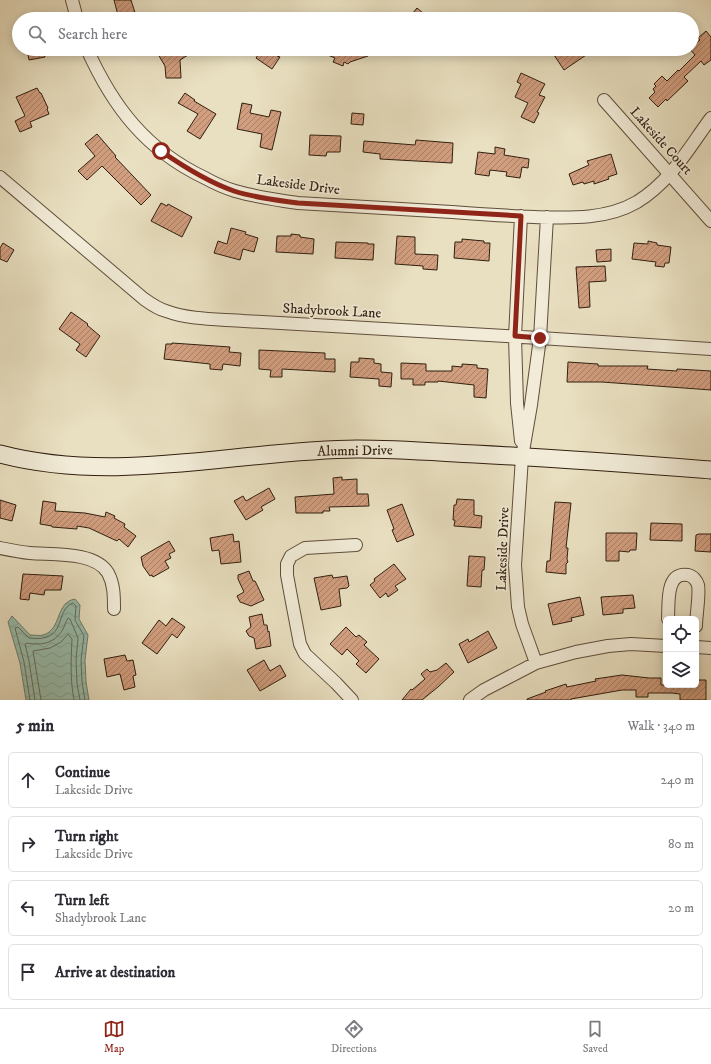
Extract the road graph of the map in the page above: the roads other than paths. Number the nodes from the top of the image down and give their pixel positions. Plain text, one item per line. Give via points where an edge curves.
1 (72, 0) edge
2 (75, 12) edge
3 (90, 56) edge
4 (604, 100) dead end
5 (711, 118) edge
6 (671, 174) junction
7 (0, 177) edge
8 (521, 216) junction
9 (547, 217) junction
10 (711, 221) edge
11 (515, 336) junction
12 (540, 338) junction
13 (711, 349) edge
14 (0, 454) edge
15 (522, 457) junction
16 (711, 470) edge
17 (356, 545) dead end
18 (0, 548) edge
19 (114, 609) dead end
20 (668, 616) edge
21 (696, 616) edge
22 (663, 646) edge
23 (699, 647) edge
24 (711, 648) edge
25 (536, 663) junction
26 (352, 700) edge
27 (470, 700) edge

1 - 2 street
3 - 8 street, Lakeside Drive via 98,75 113,98 128,119 150,142 195,173 234,191 298,203
4 - 6 street, Lakeside Court
5 - 6 street, Lakeside Drive
6 - 9 street, Lakeside Drive via 651,192 618,210 584,217
6 - 10 street, Lakeside Court
7 - 11 street, Shadybrook Lane via 144,299 167,312 244,321
8 - 9 street, Lakeside Drive
8 - 11 street, Lakeside Drive
9 - 12 street, Lakeside Drive
11 - 12 street, Shadybrook Lane
11 - 15 street, Lakeside Drive
12 - 13 street, Shadybrook Lane
12 - 15 street, Lakeside Drive
14 - 15 main road, Alumni Drive via 39,462 105,468 357,449
15 - 16 main road, Alumni Drive
15 - 25 street, Lakeside Drive via 515,565 516,590 522,624
17 - 26 street via 305,548 292,556 287,564 286,575 300,644 305,654
18 - 19 street via 78,556 92,560 101,565 110,578
20 - 21 street via 673,579 688,575 694,577 698,585
22 - 25 street via 608,646
23 - 24 street
25 - 27 street

